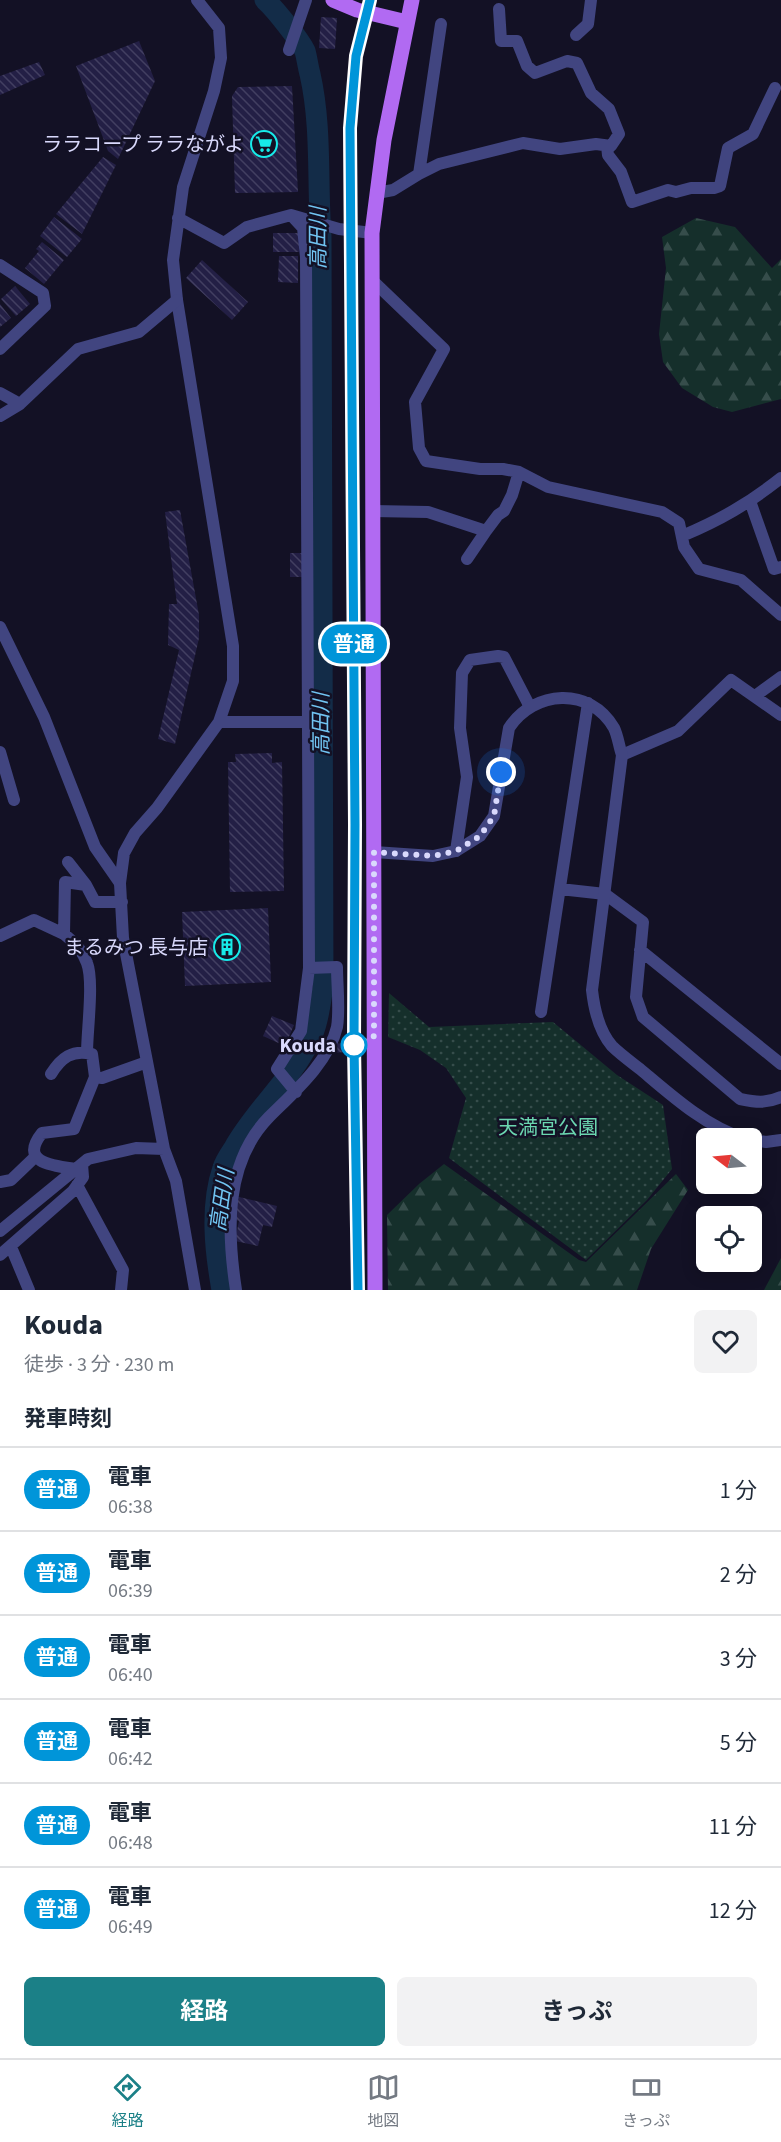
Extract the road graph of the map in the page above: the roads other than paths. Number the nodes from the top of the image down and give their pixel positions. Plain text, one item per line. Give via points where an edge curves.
1 (197, 0) edge
2 (306, 0) edge
3 (333, 0) edge
4 (412, 0) edge
5 (591, 0) edge
6 (499, 9) dead end
7 (407, 22) junction
8 (441, 24) dead end
9 (576, 35) dead end
10 (289, 50) dead end
11 (763, 82) dead end
12 (778, 90) edge
13 (607, 146) junction
14 (419, 174) junction
15 (377, 193) junction
16 (296, 217) junction
17 (178, 218) junction
18 (372, 233) junction
19 (0, 265) edge
20 (372, 280) junction
21 (177, 300) junction
22 (0, 349) edge
23 (0, 393) edge
24 (20, 404) junction
25 (0, 416) edge
26 (519, 472) junction
27 (781, 478) edge
28 (750, 501) junction
29 (373, 512) junction
30 (486, 531) junction
31 (682, 536) junction
32 (467, 559) dead end
33 (781, 567) edge
34 (781, 615) edge
35 (0, 627) edge
36 (781, 677) edge
37 (755, 696) junction
38 (588, 703) junction
39 (530, 707) junction
40 (781, 715) edge
41 (219, 722) junction
42 (309, 722) junction
43 (0, 752) edge
44 (622, 755) junction
45 (14, 800) dead end
46 (456, 851) junction
47 (374, 852) junction
48 (68, 862) dead end
49 (120, 883) junction
50 (86, 885) junction
51 (560, 889) junction
52 (605, 894) junction
53 (122, 902) junction
54 (64, 934) junction
55 (0, 936) edge
56 (640, 951) junction
57 (309, 968) junction
58 (542, 1012) dead end
59 (87, 1053) junction
60 (147, 1062) junction
61 (781, 1064) edge
62 (51, 1074) dead end
63 (95, 1077) junction
64 (296, 1092) junction
65 (781, 1097) edge
66 (718, 1128) edge
67 (781, 1140) edge
68 (762, 1142) edge
69 (164, 1149) junction
70 (36, 1157) junction
71 (79, 1167) junction
72 (0, 1182) edge
73 (77, 1185) junction
74 (0, 1231) edge
75 (10, 1246) junction
76 (0, 1255) edge
77 (235, 1285) edge
78 (29, 1290) edge
79 (121, 1290) edge
80 (195, 1290) edge
81 (224, 1290) edge
82 (375, 1290) edge

1 - 17 street via 219,27 221,58 183,187
2 - 10 street
3 - 7 main road
4 - 7 main road
5 - 9 street via 588,24
6 - 13 street via 501,41 517,42 534,73 567,61 577,63 591,93 609,110 619,134
7 - 15 main road
8 - 14 street
11 - 12 street
12 - 13 street via 753,134 728,148 720,186 714,188 668,190 632,202
13 - 14 street via 560,149 523,143 439,164
14 - 15 street via 393,190
15 - 18 main road
16 - 17 street via 247,227 224,243
16 - 18 street
16 - 42 street via 303,228 306,257
17 - 21 street via 173,261
18 - 20 main road
19 - 22 street via 43,293 45,306
20 - 26 street via 444,349 415,402 419,448 426,461
20 - 29 main road
21 - 24 street via 139,332 78,349
21 - 41 street via 233,646 233,681
23 - 24 street
24 - 25 street
26 - 30 street via 504,511
26 - 31 street via 548,487 662,512 679,523
27 - 28 street
28 - 31 street
28 - 33 street via 774,569
29 - 30 street via 428,512
29 - 47 main road
30 - 32 street
31 - 34 street via 684,547 699,568 741,580
35 - 49 street via 44,717 95,847
36 - 37 street
37 - 40 street
37 - 44 street via 731,680 678,731
38 - 39 street via 563,696
38 - 44 street via 614,729
38 - 51 street
39 - 46 street via 509,728 494,816 480,836
39 - 46 street via 504,657 470,660 462,673 460,728 466,777
41 - 42 street
41 - 49 street via 135,833 124,854
42 - 57 street
43 - 45 street
44 - 52 street
46 - 47 street via 433,856
47 - 82 main road
48 - 50 street
49 - 53 street
50 - 53 street via 95,902
50 - 54 street via 65,882
51 - 52 street
51 - 58 street
52 - 56 street via 643,922
52 - 66 street via 592,990 604,1033 612,1045 667,1092
53 - 60 street via 123,938
54 - 55 street via 34,920
54 - 59 street via 88,963
56 - 61 street
56 - 65 street via 636,997 643,1017 740,1099 758,1103
57 - 64 street via 302,1031 277,1068
57 - 64 street via 338,967 337,1026 326,1051
59 - 62 street via 68,1055
59 - 63 street via 92,1054
60 - 63 street
60 - 69 street
63 - 70 street via 74,1129 42,1132 34,1146
64 - 77 street via 267,1119 235,1178 230,1247
67 - 68 street
69 - 71 street via 136,1148 88,1159
69 - 80 street via 176,1181
70 - 71 street via 42,1163
70 - 72 street via 11,1180
71 - 73 street via 84,1177
71 - 74 street
73 - 75 street
73 - 79 street via 123,1270
75 - 76 street
75 - 78 street
77 - 81 street

